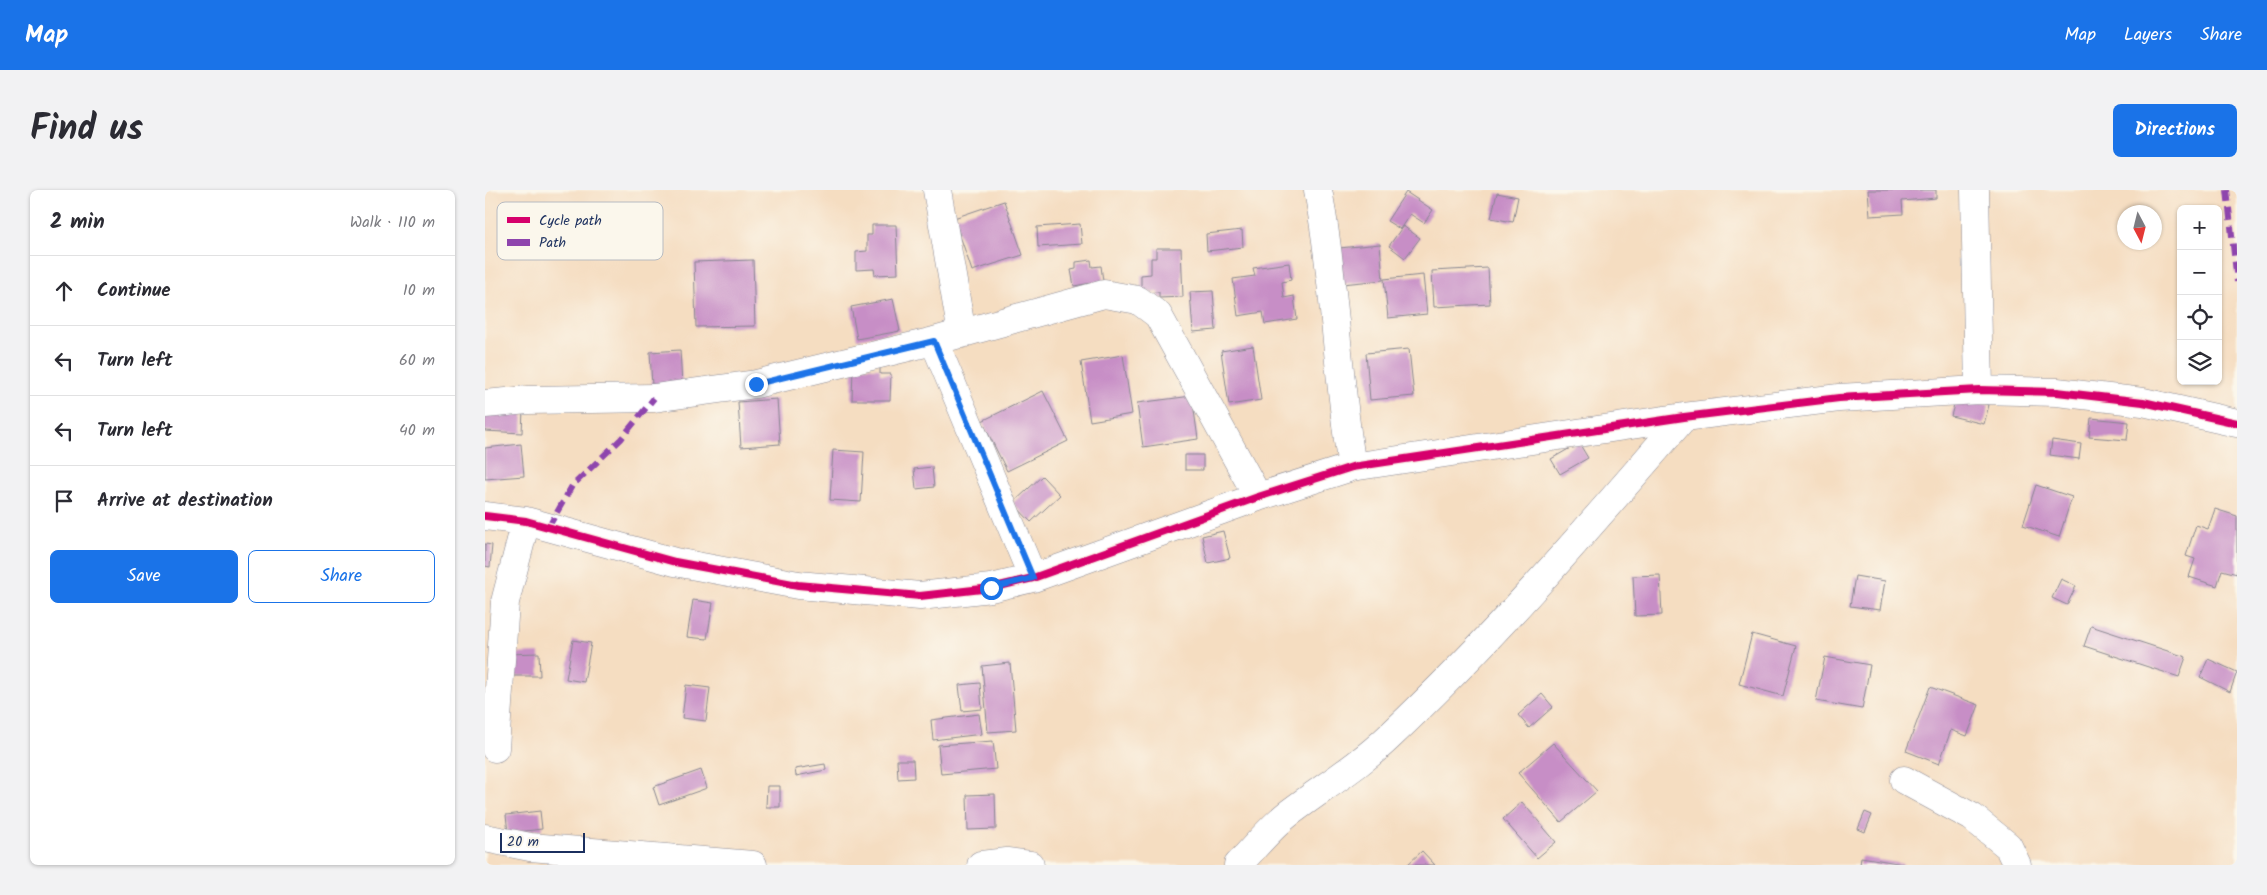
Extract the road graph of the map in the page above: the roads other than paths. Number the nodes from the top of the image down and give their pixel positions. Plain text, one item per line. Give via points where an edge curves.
1 (937, 190) edge
2 (1318, 190) edge
3 (1975, 190) edge
4 (962, 334) junction
5 (934, 341) junction
6 (1979, 390) junction
7 (485, 404) edge
8 (1684, 417) junction
9 (2237, 423) edge
10 (1352, 467) junction
11 (1258, 497) junction
12 (485, 516) edge
13 (526, 521) junction
14 (1033, 578) junction
15 (495, 748) dead end
16 (1904, 780) dead end
17 (485, 838) edge
18 (753, 865) edge
19 (981, 865) edge
20 (1030, 865) edge
21 (1238, 865) edge
22 (2017, 865) edge

1 - 4 street
2 - 10 street via 1328,246
3 - 6 street
4 - 5 street
4 - 11 street via 1104,294 1137,300 1158,315
5 - 7 street via 756,384 654,398
5 - 14 street
6 - 8 street via 1839,398
6 - 9 street via 2057,392 2143,402
8 - 10 street
8 - 21 street via 1566,554 1389,738 1286,815
10 - 11 street
11 - 14 street
12 - 13 street
13 - 14 street via 675,562 798,585 921,596 991,588
13 - 15 street via 505,602
16 - 22 street via 1972,817 2008,846
17 - 18 street via 530,847
19 - 20 street via 1007,862

